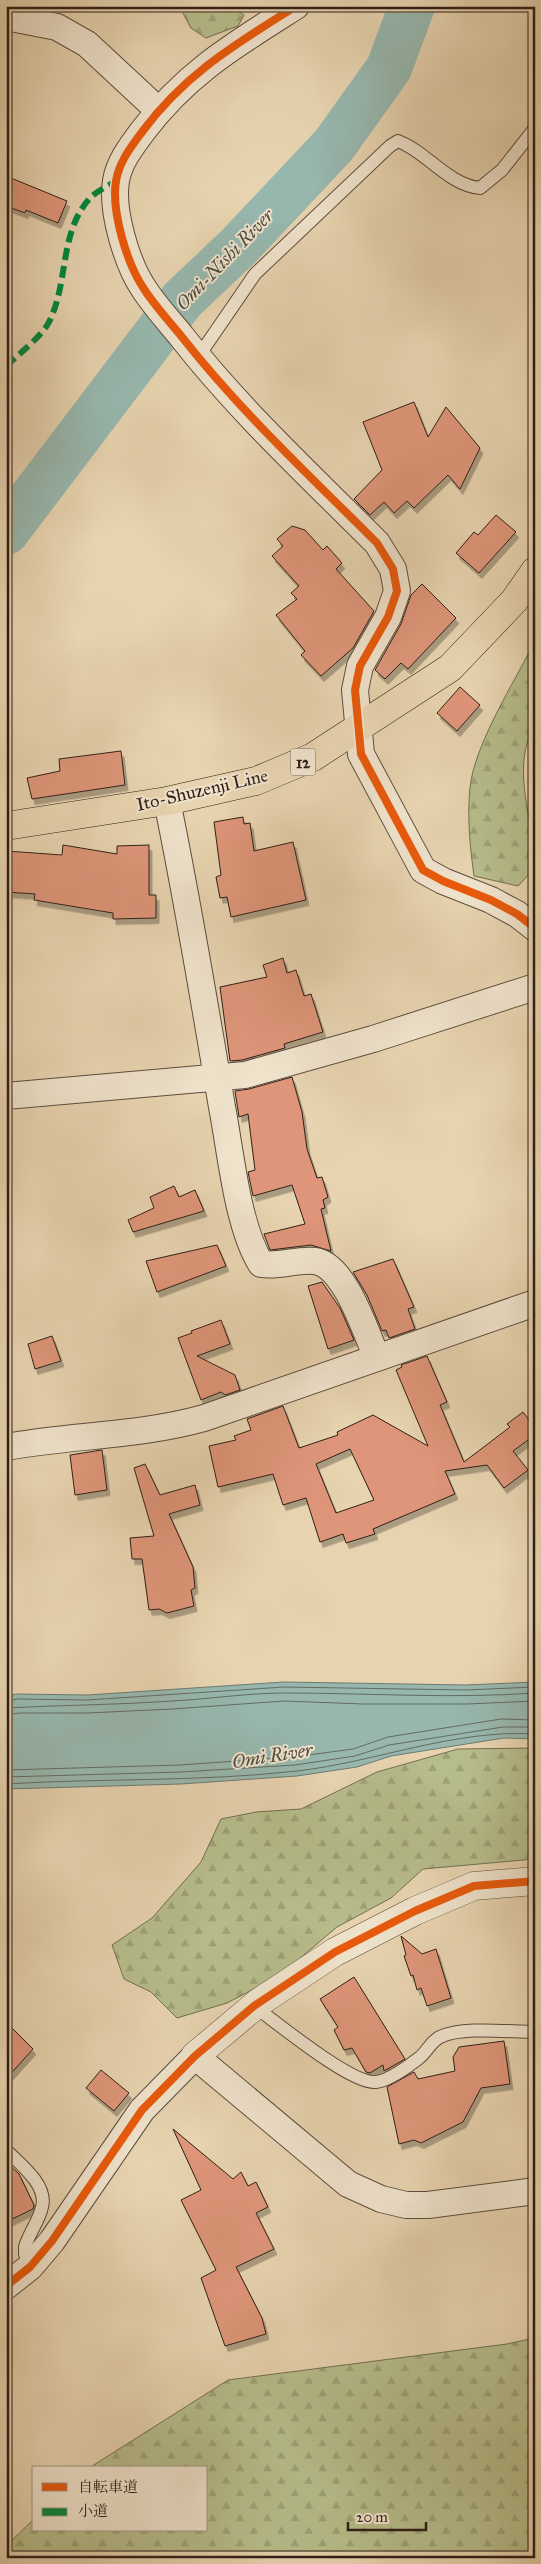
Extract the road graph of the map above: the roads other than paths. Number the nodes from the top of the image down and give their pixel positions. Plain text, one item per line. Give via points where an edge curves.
1 (296, 6) edge
2 (6, 17) edge
3 (158, 110) junction
4 (535, 128) edge
5 (195, 353) junction
6 (535, 570) edge
7 (358, 727) junction
8 (167, 801) junction
9 (6, 826) edge
10 (535, 928) edge
11 (535, 988) edge
12 (217, 1077) junction
13 (6, 1096) edge
14 (535, 1303) edge
15 (377, 1358) junction
16 (6, 1447) edge
17 (535, 1881) edge
18 (254, 2006) junction
19 (535, 2032) edge
20 (195, 2056) junction
21 (6, 2150) edge
22 (535, 2191) edge
23 (30, 2267) junction
24 (6, 2286) edge

1 - 3 street via 215,57
2 - 3 street via 57,27 86,44
3 - 5 street via 126,154 116,181 115,206 122,239 143,289
4 - 5 lane via 502,170 480,188 468,186 411,146 398,141 390,146 255,274
5 - 7 street via 239,404 376,543 393,569 397,591 388,617 360,666 355,690
6 - 7 main road, Ito-Shuzenji Line / 12 via 514,601 450,668
7 - 8 main road, Ito-Shuzenji Line / 12 via 313,758 256,781
7 - 10 street via 360,754 423,870 491,900
8 - 9 main road, Ito-Shuzenji Line / 12
8 - 12 street via 193,930
11 - 12 street via 245,1075
12 - 13 street
12 - 15 street via 238,1196 254,1253 262,1264 275,1266 313,1261 332,1268 341,1280
14 - 15 street
15 - 16 street via 167,1428 51,1439
17 - 18 street via 474,1886 415,1911 335,1952
18 - 19 lane via 334,2064 368,2081 377,2082 418,2058 434,2040 446,2035
18 - 20 street
20 - 22 street via 348,2184 381,2199 406,2205 428,2205
20 - 23 street via 142,2110 52,2242
21 - 23 lane via 29,2173 41,2196 43,2206 25,2247
23 - 24 street

